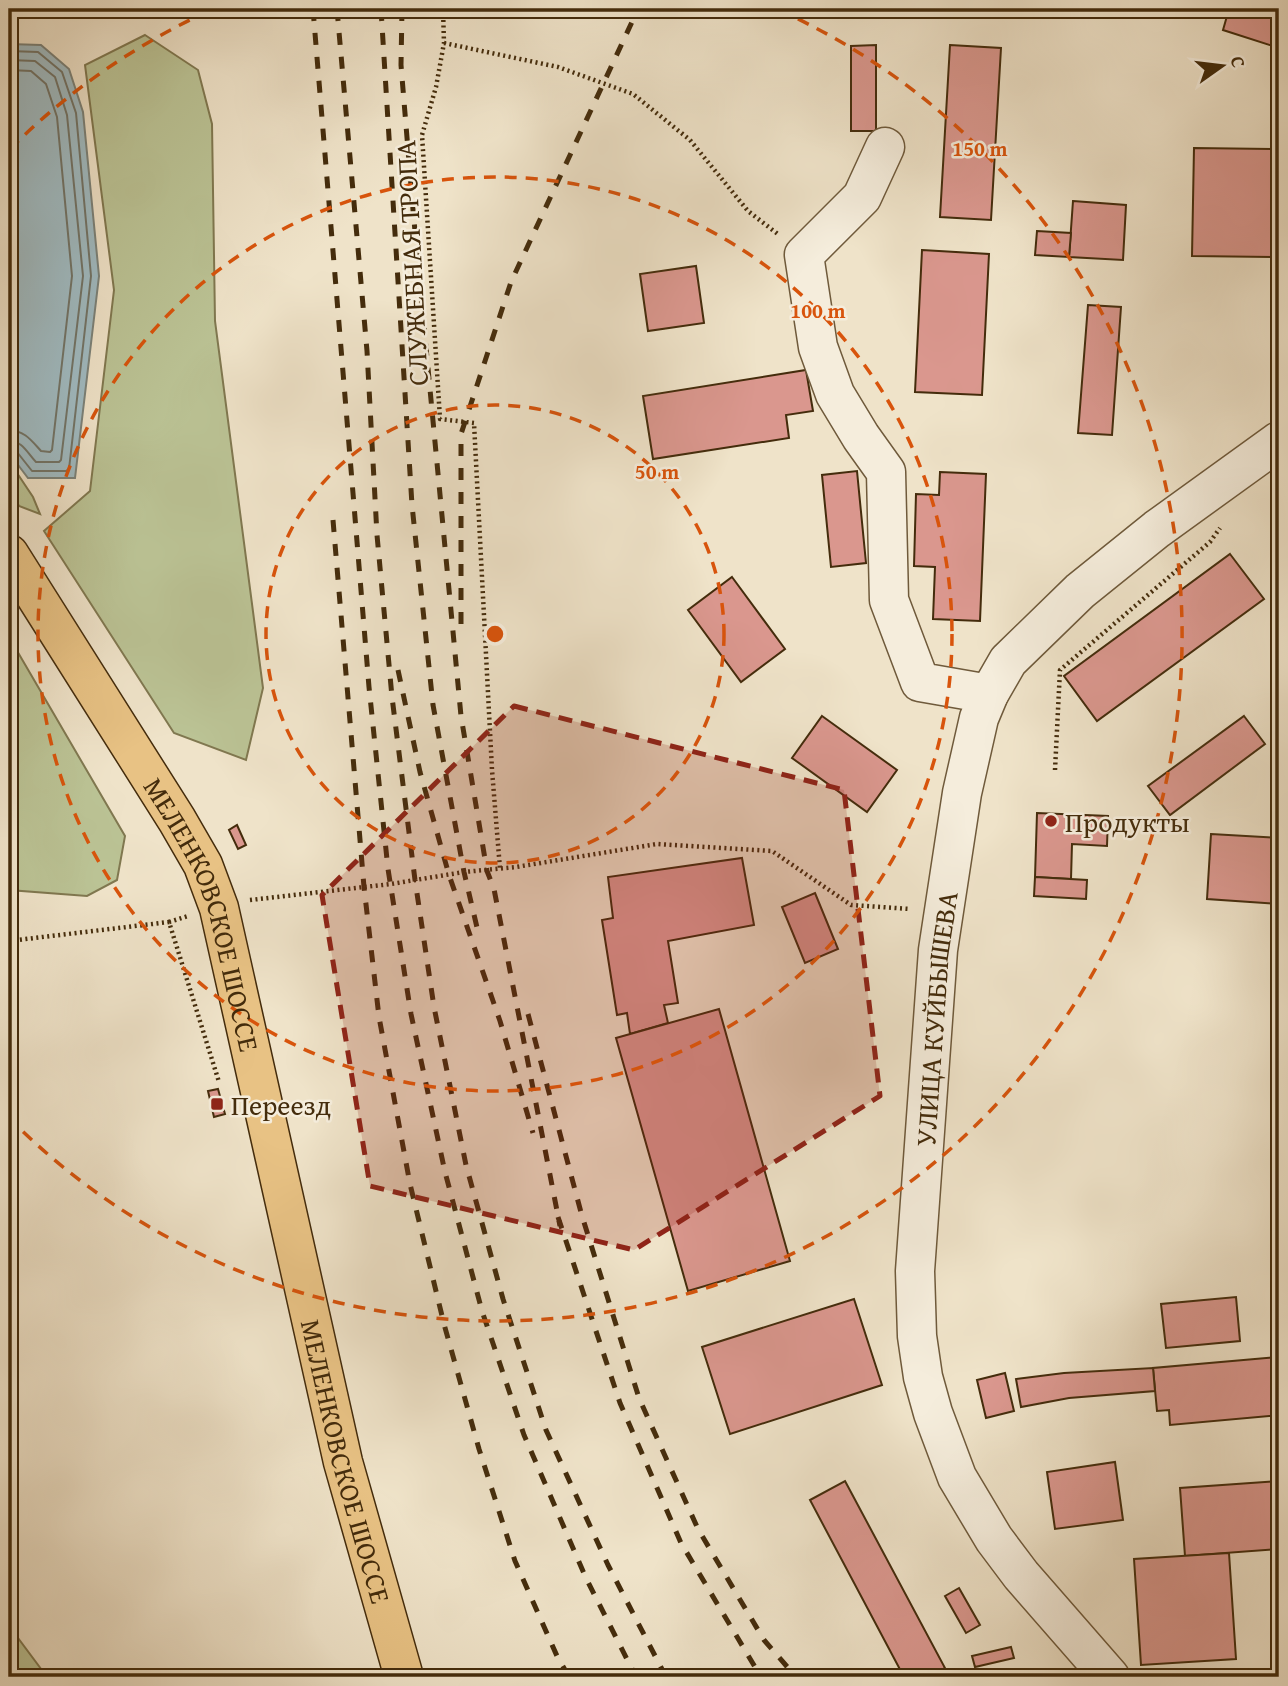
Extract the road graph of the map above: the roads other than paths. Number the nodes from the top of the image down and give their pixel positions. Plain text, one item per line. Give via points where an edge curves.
1 (886, 147) dead end
2 (1279, 442) edge
3 (9, 554) edge
4 (989, 694) junction
5 (404, 1677) edge
6 (1110, 1677) edge

1 - 4 street via 862,197 804,255 818,347 835,394 886,472 889,600 920,682
2 - 4 street, УЛИЦА КУЙБЫШЕВА via 1080,591 1009,661
3 - 5 main road, МЕЛЕНКОВСКОЕ ШОССЕ via 177,820 203,865 219,908 343,1462
4 - 6 street, УЛИЦА КУЙБЫШЕВА via 961,793 938,950 915,1271 917,1336 933,1413 957,1477 1021,1576

